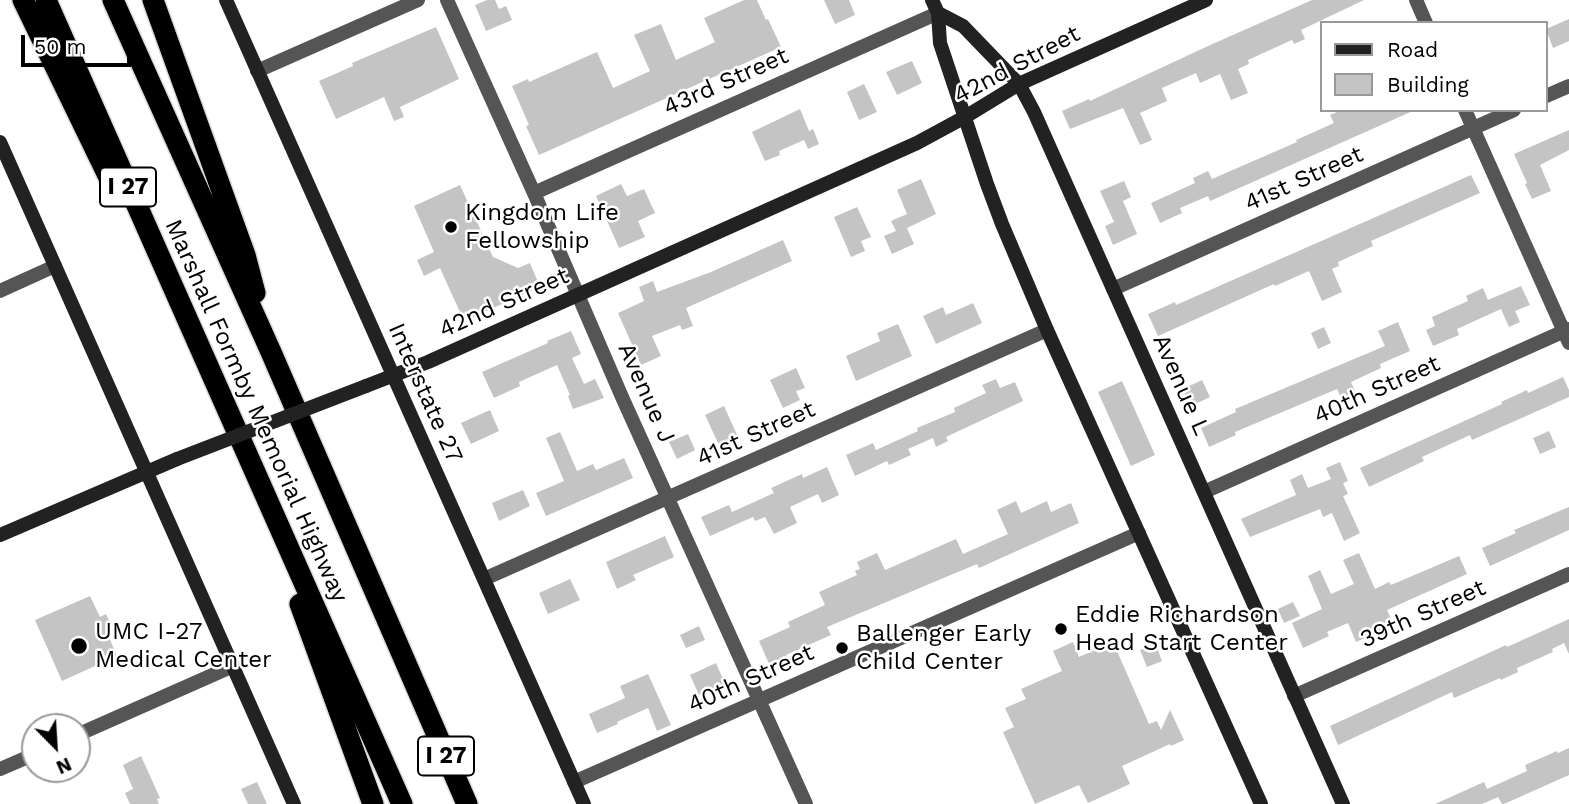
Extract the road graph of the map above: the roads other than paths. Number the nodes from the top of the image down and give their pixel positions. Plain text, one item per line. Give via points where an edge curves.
1 (23, 0) edge
2 (46, 0) edge
3 (113, 0) edge
4 (153, 0) edge
5 (226, 0) edge
6 (418, 0) edge
7 (447, 0) edge
8 (1206, 0) edge
9 (1416, 0) edge
10 (935, 7) edge
11 (1425, 21) edge
12 (257, 71) junction
13 (1019, 84) junction
14 (1569, 86) edge
15 (1548, 95) edge
16 (1466, 112) edge
17 (1510, 112) edge
18 (965, 117) junction
19 (1474, 128) junction
20 (0, 142) edge
21 (534, 193) junction
22 (55, 266) junction
23 (1113, 289) junction
24 (0, 291) edge
25 (578, 295) junction
26 (1047, 330) junction
27 (1567, 335) edge
28 (271, 352) junction
29 (211, 374) junction
30 (393, 376) junction
31 (250, 463) junction
32 (147, 472) junction
33 (1204, 492) junction
34 (668, 497) junction
35 (1139, 533) junction
36 (0, 535) edge
37 (1569, 574) edge
38 (484, 579) junction
39 (233, 666) junction
40 (1294, 696) junction
41 (759, 700) junction
42 (424, 707) junction
43 (91, 729) edge
44 (21, 760) edge
45 (0, 769) edge
46 (574, 782) junction
47 (294, 804) edge
48 (373, 804) edge
49 (402, 804) edge
50 (467, 804) edge
51 (475, 804) edge
52 (584, 804) edge
53 (806, 804) edge
54 (1261, 804) edge
55 (1343, 804) edge

1 - 29 highway via 129,219
2 - 29 highway, Marshall Formby Memorial Highway / I 27
3 - 28 highway, Marshall Formby Memorial Highway / I 27
4 - 28 highway via 245,255
5 - 12 street, Interstate 27
6 - 12 street
7 - 21 street, Avenue J
8 - 13 street, 42nd Street
9 - 11 street
10 - 13 street, Avenue L via 963,26
10 - 18 street via 940,43
10 - 21 street, 43rd Street via 910,24
12 - 30 street, Interstate 27
13 - 18 street, 42nd Street
13 - 23 street, Avenue L
14 - 15 street
16 - 19 street
17 - 19 street, 41st Street
18 - 25 street, 42nd Street via 917,143
18 - 26 street via 998,214
19 - 23 street, 41st Street
19 - 27 street
20 - 22 street
21 - 25 street, Avenue J
22 - 24 street
22 - 32 street
23 - 33 street, Avenue L
25 - 30 street, 42nd Street
25 - 34 street, Avenue J
26 - 34 street, 41st Street
26 - 35 street
27 - 33 street, 40th Street
28 - 42 highway, Marshall Formby Memorial Highway / I 27
29 - 31 highway, Marshall Formby Memorial Highway / I 27
30 - 32 street, 42nd Street, bridge
30 - 38 street, Interstate 27
31 - 48 highway
31 - 49 highway, Marshall Formby Memorial Highway / I 27
32 - 36 street, 42nd Street
32 - 39 street
33 - 40 street, Avenue L
34 - 38 street, 41st Street
34 - 41 street, Avenue J
35 - 41 street, 40th Street
35 - 54 street
37 - 40 street, 39th Street
38 - 46 street, Interstate 27
39 - 43 street
39 - 47 street
40 - 55 street, Avenue L
41 - 46 street, 40th Street
41 - 53 street, Avenue J
42 - 50 highway, Marshall Formby Memorial Highway / I 27
42 - 51 highway
44 - 45 street
46 - 52 street, Interstate 27

